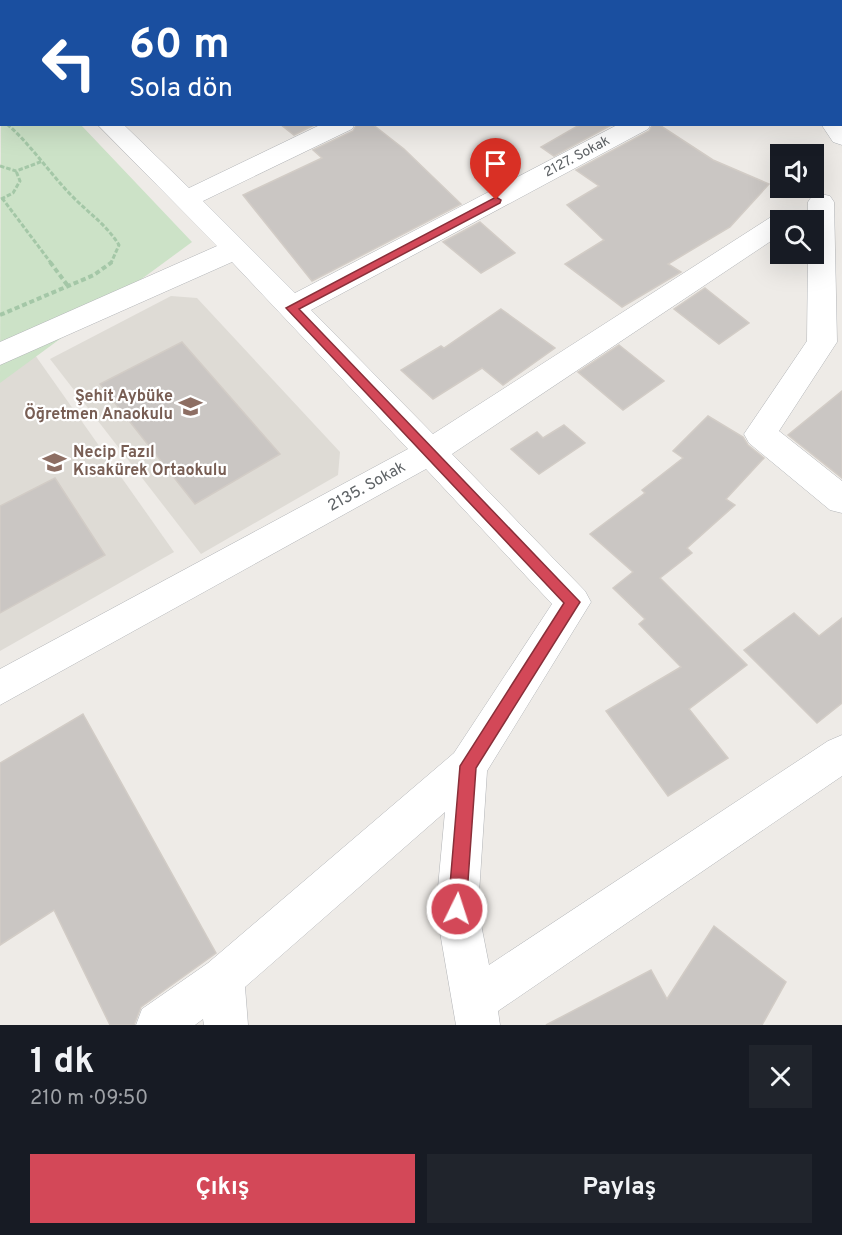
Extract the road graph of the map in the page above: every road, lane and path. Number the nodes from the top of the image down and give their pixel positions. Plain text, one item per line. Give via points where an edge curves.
1 (10, 126) edge
2 (111, 126) edge
3 (339, 126) edge
4 (635, 126) edge
5 (43, 161) junction
6 (0, 166) edge
7 (16, 171) junction
8 (831, 194) edge
9 (1, 199) edge
10 (184, 200) junction
11 (803, 210) edge
12 (770, 228) edge
13 (236, 249) junction
14 (68, 286) junction
15 (291, 308) junction
16 (0, 315) edge
17 (0, 354) edge
18 (430, 452) junction
19 (842, 500) edge
20 (0, 688) edge
21 (842, 754) edge
22 (468, 766) junction
23 (224, 978) junction
24 (476, 1013) edge
25 (158, 1025) edge
26 (226, 1025) edge

1 - 5 path
2 - 10 street
3 - 10 street
4 - 15 street, 2127. Sokak
5 - 7 path
5 - 14 path via 72,196 110,228 119,245 111,264
6 - 7 path
7 - 9 path via 20,181 13,193
8 - 11 street
8 - 19 street via 822,342 760,434
9 - 14 path
10 - 13 street
12 - 18 street, 2135. Sokak
13 - 15 street
13 - 17 street
14 - 16 path
15 - 18 street
18 - 20 street, 2135. Sokak
18 - 22 street via 573,602
21 - 24 street
22 - 23 street
22 - 24 street via 457,909
23 - 25 street
23 - 26 street

